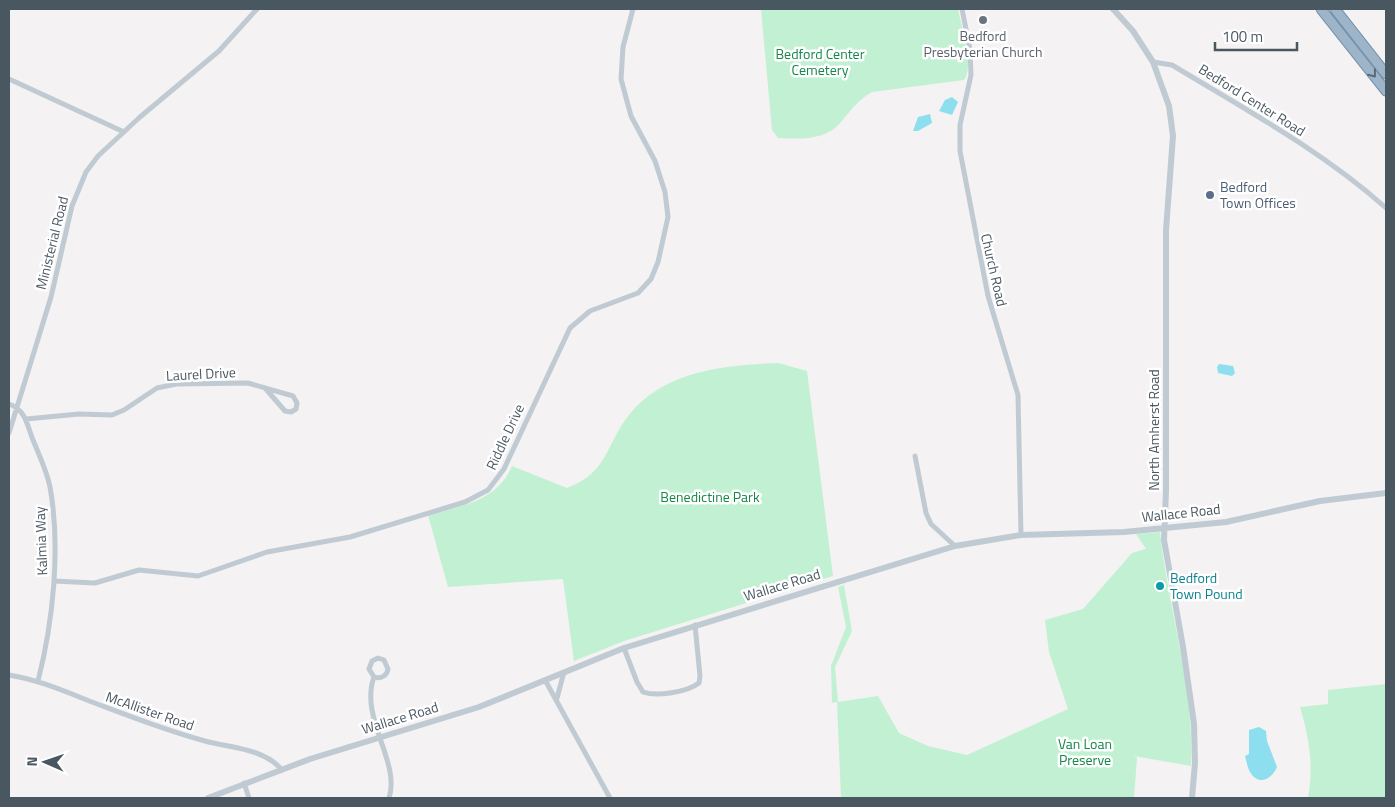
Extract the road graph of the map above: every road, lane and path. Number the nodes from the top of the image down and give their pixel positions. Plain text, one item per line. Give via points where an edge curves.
1 (257, 9) edge
2 (633, 9) edge
3 (962, 9) edge
4 (1113, 9) edge
5 (1320, 9) edge
6 (1335, 9) edge
7 (1153, 62) junction
8 (1386, 74) edge
9 (9, 80) edge
10 (1386, 91) edge
11 (124, 132) junction
12 (1386, 208) edge
13 (265, 388) junction
14 (9, 404) edge
15 (17, 407) junction
16 (26, 419) junction
17 (9, 433) edge
18 (915, 456) dead end
19 (1386, 493) edge
20 (1165, 526) junction
21 (1021, 535) junction
22 (955, 546) junction
23 (54, 581) junction
24 (695, 625) junction
25 (624, 648) junction
26 (564, 672) junction
27 (9, 675) edge
28 (374, 677) dead end
29 (546, 680) junction
30 (38, 681) junction
31 (557, 698) junction
32 (379, 737) junction
33 (282, 770) junction
34 (244, 783) junction
35 (208, 798) edge
36 (249, 798) edge
37 (389, 798) edge
38 (610, 798) edge
39 (1192, 798) edge

1 - 11 street, Ministerial Road via 219,51
2 - 23 street, Riddle Drive via 623,47 621,79 629,113 655,160 666,192 668,217 658,262 651,279 638,293 590,311 570,328 504,469 493,485 483,494 465,502 350,537 267,552 198,576 139,570 95,583
3 - 21 street, Church Road via 970,49 971,75 960,125 960,151 980,264 1018,395
4 - 7 street via 1133,31
5 -> 10 highway
6 - 8 highway
7 - 12 street, Bedford Center Road via 1172,65 1306,147
7 - 20 street, North Amherst Road via 1169,106 1174,145 1166,230
9 - 11 street
11 - 15 street, Ministerial Road via 94,161 76,194 51,297
13 - 13 street, Laurel Drive via 293,396 298,404 296,409 285,411
13 - 16 street, Laurel Drive via 242,383 170,384 112,415 79,414
14 - 15 street
15 - 16 street, Kalmia Way
15 - 17 street, Ministerial Road
16 - 23 street, Kalmia Way via 50,487
18 - 22 street via 931,524
19 - 20 street, Wallace Road via 1320,501 1245,519
20 - 21 street, Wallace Road via 1105,533
20 - 39 street, North Amherst Road via 1164,548 1194,724
21 - 22 street, Wallace Road
22 - 24 street, Wallace Road
23 - 30 street, Kalmia Way
24 - 25 street, Wallace Road
24 - 25 street via 700,676 694,687 656,694 643,692
25 - 26 street, Wallace Road
26 - 29 street, Wallace Road
26 - 31 street
27 - 30 street, McAllister Road
28 - 32 street via 370,701
29 - 31 street
29 - 32 street, Wallace Road via 480,707
30 - 33 street, McAllister Road via 181,734 259,753
31 - 38 street
32 - 33 street, Wallace Road
32 - 37 street via 391,782
33 - 34 street, Wallace Road
34 - 35 street, Wallace Road
34 - 36 street

